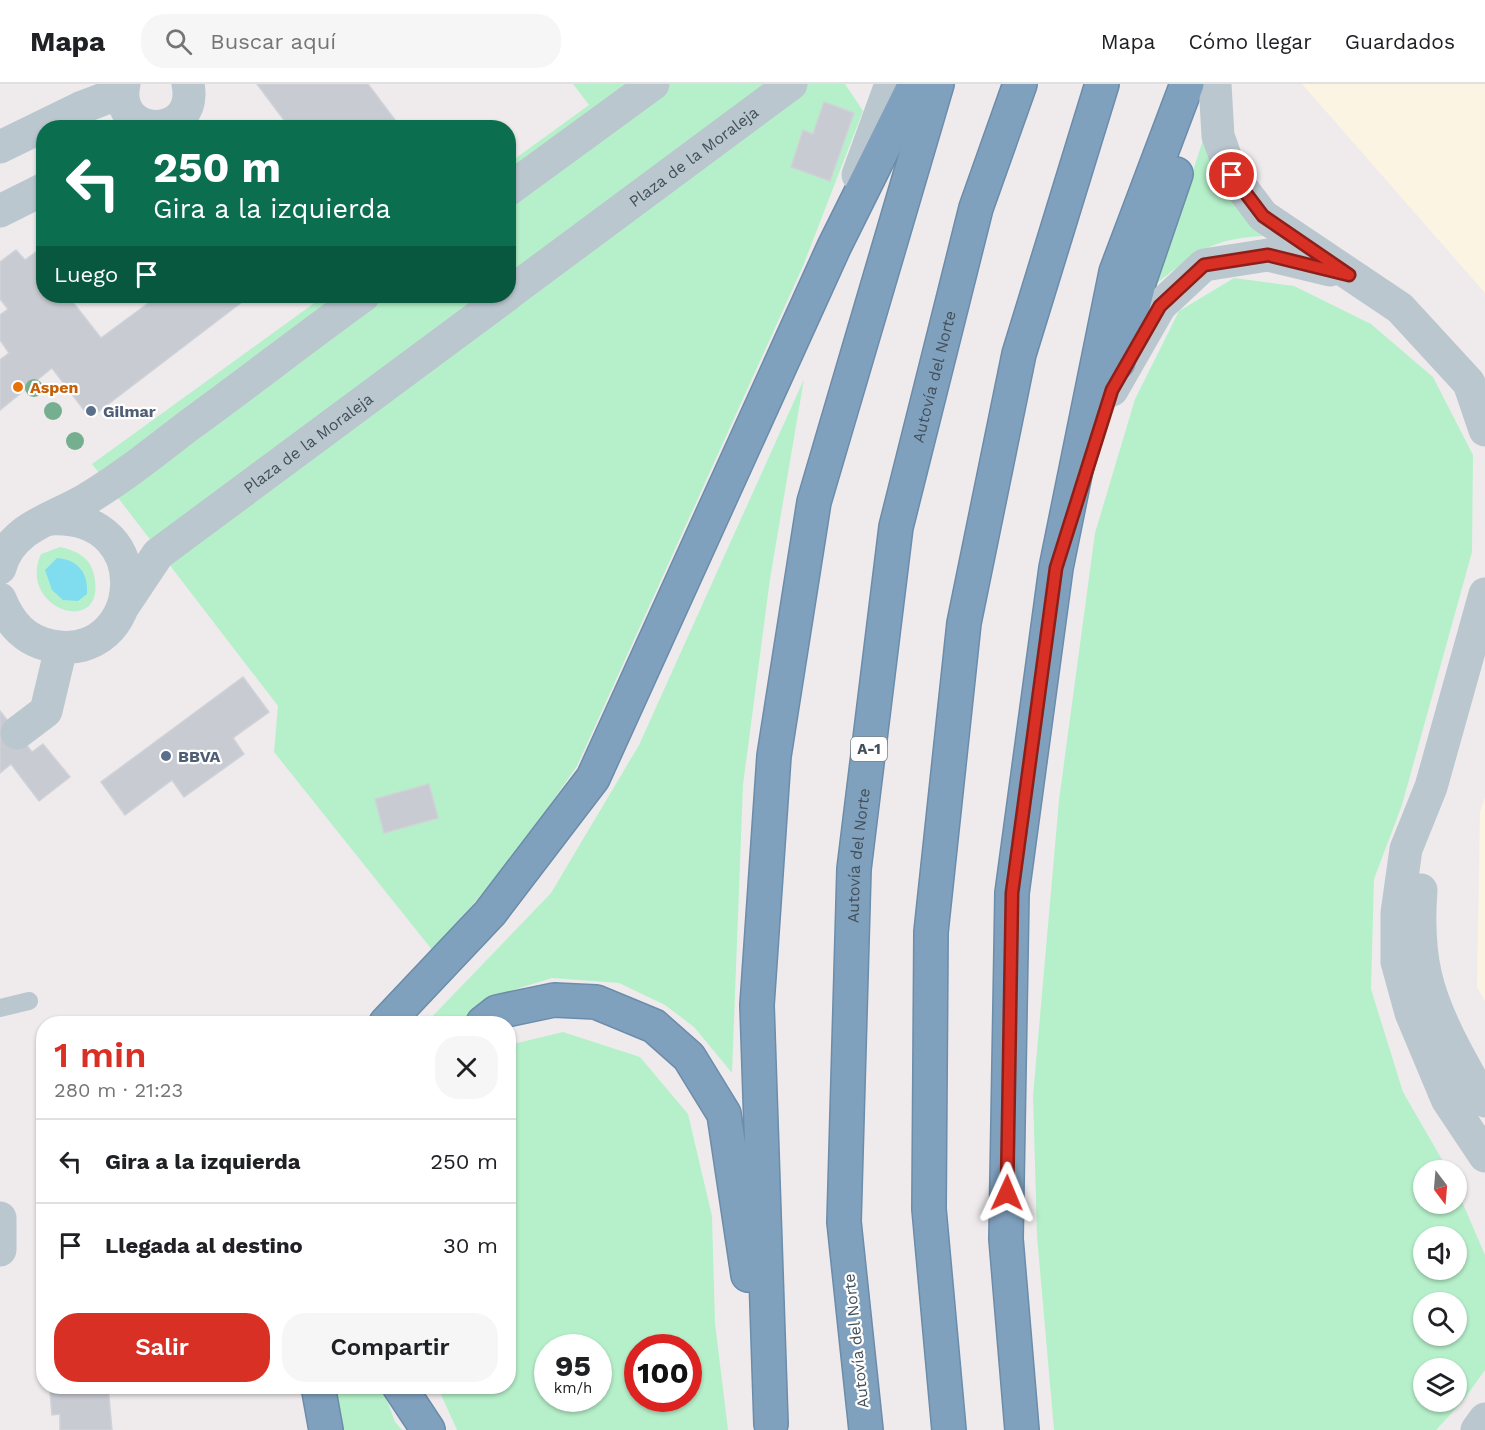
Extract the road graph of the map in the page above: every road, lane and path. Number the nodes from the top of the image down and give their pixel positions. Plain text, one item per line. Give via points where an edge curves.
1 (653, 84) edge
2 (791, 84) edge
3 (915, 84) edge
4 (937, 84) edge
5 (1020, 84) edge
6 (1102, 84) edge
7 (1187, 84) edge
8 (1207, 84) edge
9 (1215, 84) edge
10 (123, 88) edge
11 (880, 92) edge
12 (195, 105) edge
13 (55, 120) edge
14 (134, 120) edge
15 (175, 120) edge
16 (36, 129) edge
17 (0, 147) edge
18 (516, 184) edge
19 (36, 193) edge
20 (0, 211) edge
21 (834, 247) junction
22 (1349, 275) junction
23 (516, 288) edge
24 (344, 303) edge
25 (496, 303) edge
26 (1112, 390) junction
27 (1485, 430) edge
28 (51, 519) junction
29 (1, 561) edge
30 (1056, 568) junction
31 (1485, 594) edge
32 (0, 599) edge
33 (124, 605) junction
34 (62, 648) junction
35 (17, 733) dead end
36 (1431, 787) junction
37 (29, 1001) dead end
38 (0, 1008) edge
39 (393, 1016) edge
40 (492, 1016) edge
41 (1485, 1101) edge
42 (1485, 1156) edge
43 (0, 1218) edge
44 (0, 1250) edge
45 (305, 1394) edge
46 (319, 1394) edge
47 (404, 1394) edge
48 (1485, 1419) edge
49 (771, 1427) edge
50 (311, 1430) edge
51 (326, 1430) edge
52 (428, 1430) edge
53 (866, 1430) edge
54 (949, 1430) edge
55 (1022, 1430) edge
56 (1477, 1430) edge

1 - 18 street
2 - 23 street, Plaza de la Moraleja
3 - 21 highway
4 - 49 highway via 814,502 774,756 757,1005
5 - 53 highway, Autovía del Norte / A-1 via 976,208 896,527 854,869 844,1222
6 - 54 highway via 1019,354 964,623 931,932 929,1209
7 - 30 highway via 1116,272
8 - 26 highway via 1140,279
9 - 22 street via 1218,136 1232,175 1263,216
10 - 13 street
10 - 14 street via 128,112
11 - 21 street
12 - 15 street
16 - 17 street
19 - 20 street
21 - 39 highway via 593,778 490,913
22 - 26 street via 1268,255 1204,265 1160,306
22 - 27 street via 1400,308 1469,383
24 - 28 street, Plaza de la Moraleja via 108,487
25 - 33 street, Plaza de la Moraleja via 158,554
26 - 30 highway
28 - 29 street, Plaza de la Moraleja via 31,526 15,540
28 - 33 street, Plaza de la Moraleja via 71,518 89,523 112,542 126,567
30 - 55 highway via 1012,893 1006,1239
31 - 36 street
32 - 34 street via 8,618 22,634 40,644
33 - 34 street, Plaza de la Moraleja via 115,623 99,636 81,645
34 - 35 street via 46,711
36 - 41 street via 1419,919 1422,964 1435,1012
36 - 42 street via 1406,849 1397,913 1397,962 1411,1013 1447,1099
37 - 38 lane
40 - 49 highway via 554,1000 596,1002 654,1026 689,1057 724,1114
43 - 44 street
45 - 50 highway
46 - 51 highway
47 - 52 highway
48 - 56 street

